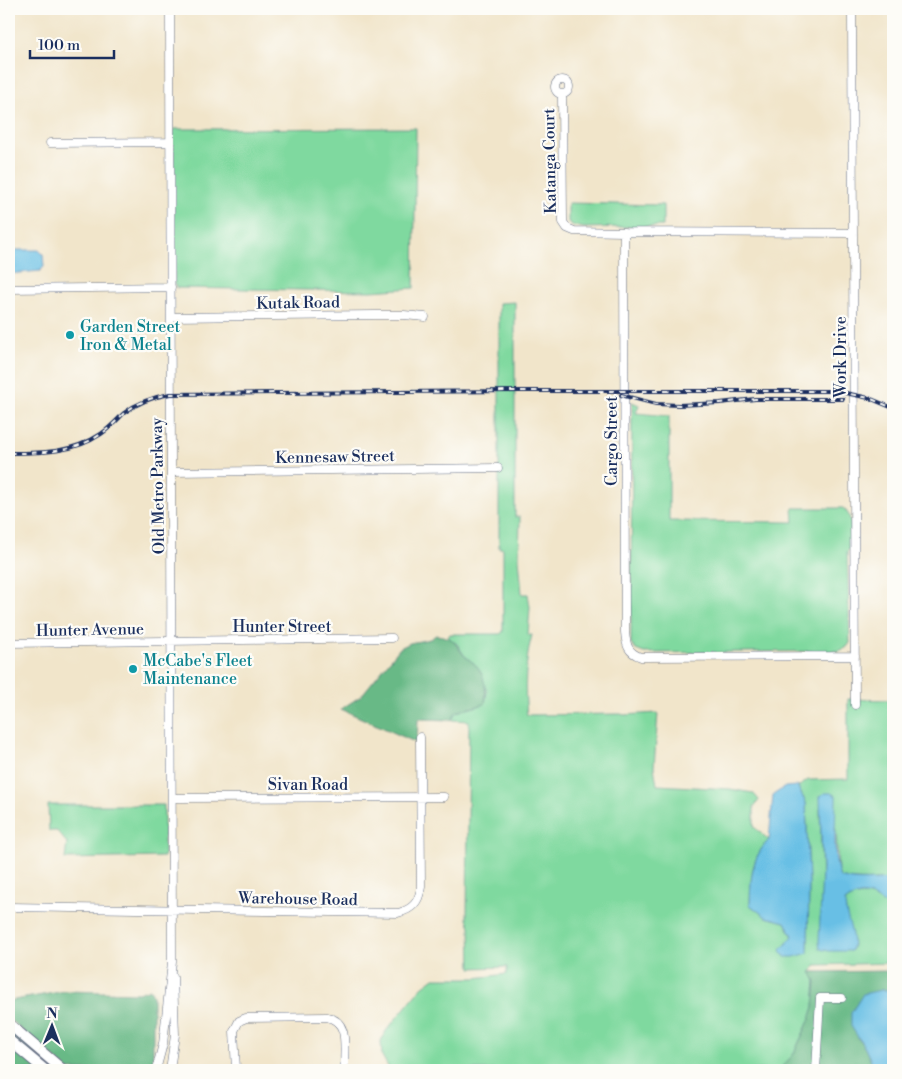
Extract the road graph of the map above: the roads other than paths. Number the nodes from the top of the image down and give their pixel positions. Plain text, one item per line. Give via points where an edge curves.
1 (170, 9) edge
2 (852, 9) edge
3 (562, 95) dead end
4 (170, 142) junction
5 (50, 143) dead end
6 (624, 232) junction
7 (853, 233) junction
8 (171, 287) junction
9 (9, 289) edge
10 (171, 317) junction
11 (425, 317) dead end
12 (498, 468) dead end
13 (171, 472) junction
14 (392, 638) dead end
15 (171, 640) junction
16 (9, 643) edge
17 (855, 656) junction
18 (855, 705) dead end
19 (420, 737) dead end
20 (444, 797) dead end
21 (172, 798) junction
22 (420, 798) junction
23 (9, 907) edge
24 (172, 909) junction
25 (172, 962) junction
26 (842, 998) dead end
27 (167, 1013) junction
28 (9, 1024) edge
29 (176, 1032) junction
30 (9, 1040) edge
31 (171, 1069) edge
32 (45, 1070) edge
33 (63, 1070) edge
34 (156, 1070) edge
35 (236, 1070) edge
36 (345, 1070) edge
37 (816, 1070) edge

1 - 4 street, Old Metro Parkway
2 - 7 street, Work Drive
3 - 6 street, Katanga Court via 563,222 574,231
4 - 5 street
4 - 8 street, Old Metro Parkway
6 - 7 street
6 - 17 street, Cargo Street via 625,632 629,651 641,657
7 - 17 street, Work Drive
8 - 9 street
8 - 10 street, Old Metro Parkway
10 - 11 street, Kutak Road
10 - 13 street, Old Metro Parkway
12 - 13 street, Kennesaw Street
13 - 15 street, Old Metro Parkway
14 - 15 street, Hunter Street
15 - 16 street, Hunter Avenue
15 - 21 street, Old Metro Parkway
17 - 18 street, Work Drive
19 - 22 street, Warehouse Road
20 - 22 street, Sivan Road
21 - 22 street, Sivan Road
21 - 24 street, Old Metro Parkway
22 - 24 street, Warehouse Road via 421,887 418,901 407,911
23 - 24 street, Warehouse Road
24 - 25 street, Old Metro Parkway
25 - 27 street, Old Metro Parkway
25 - 29 street, Old Metro Parkway
26 - 37 street via 820,998
27 - 29 street via 173,1018
27 - 34 street, Old Metro Parkway
28 - 33 main road
29 - 31 street, Old Metro Parkway
30 - 32 main road
35 - 36 street via 234,1031 239,1021 246,1018 327,1017 338,1021 343,1028

